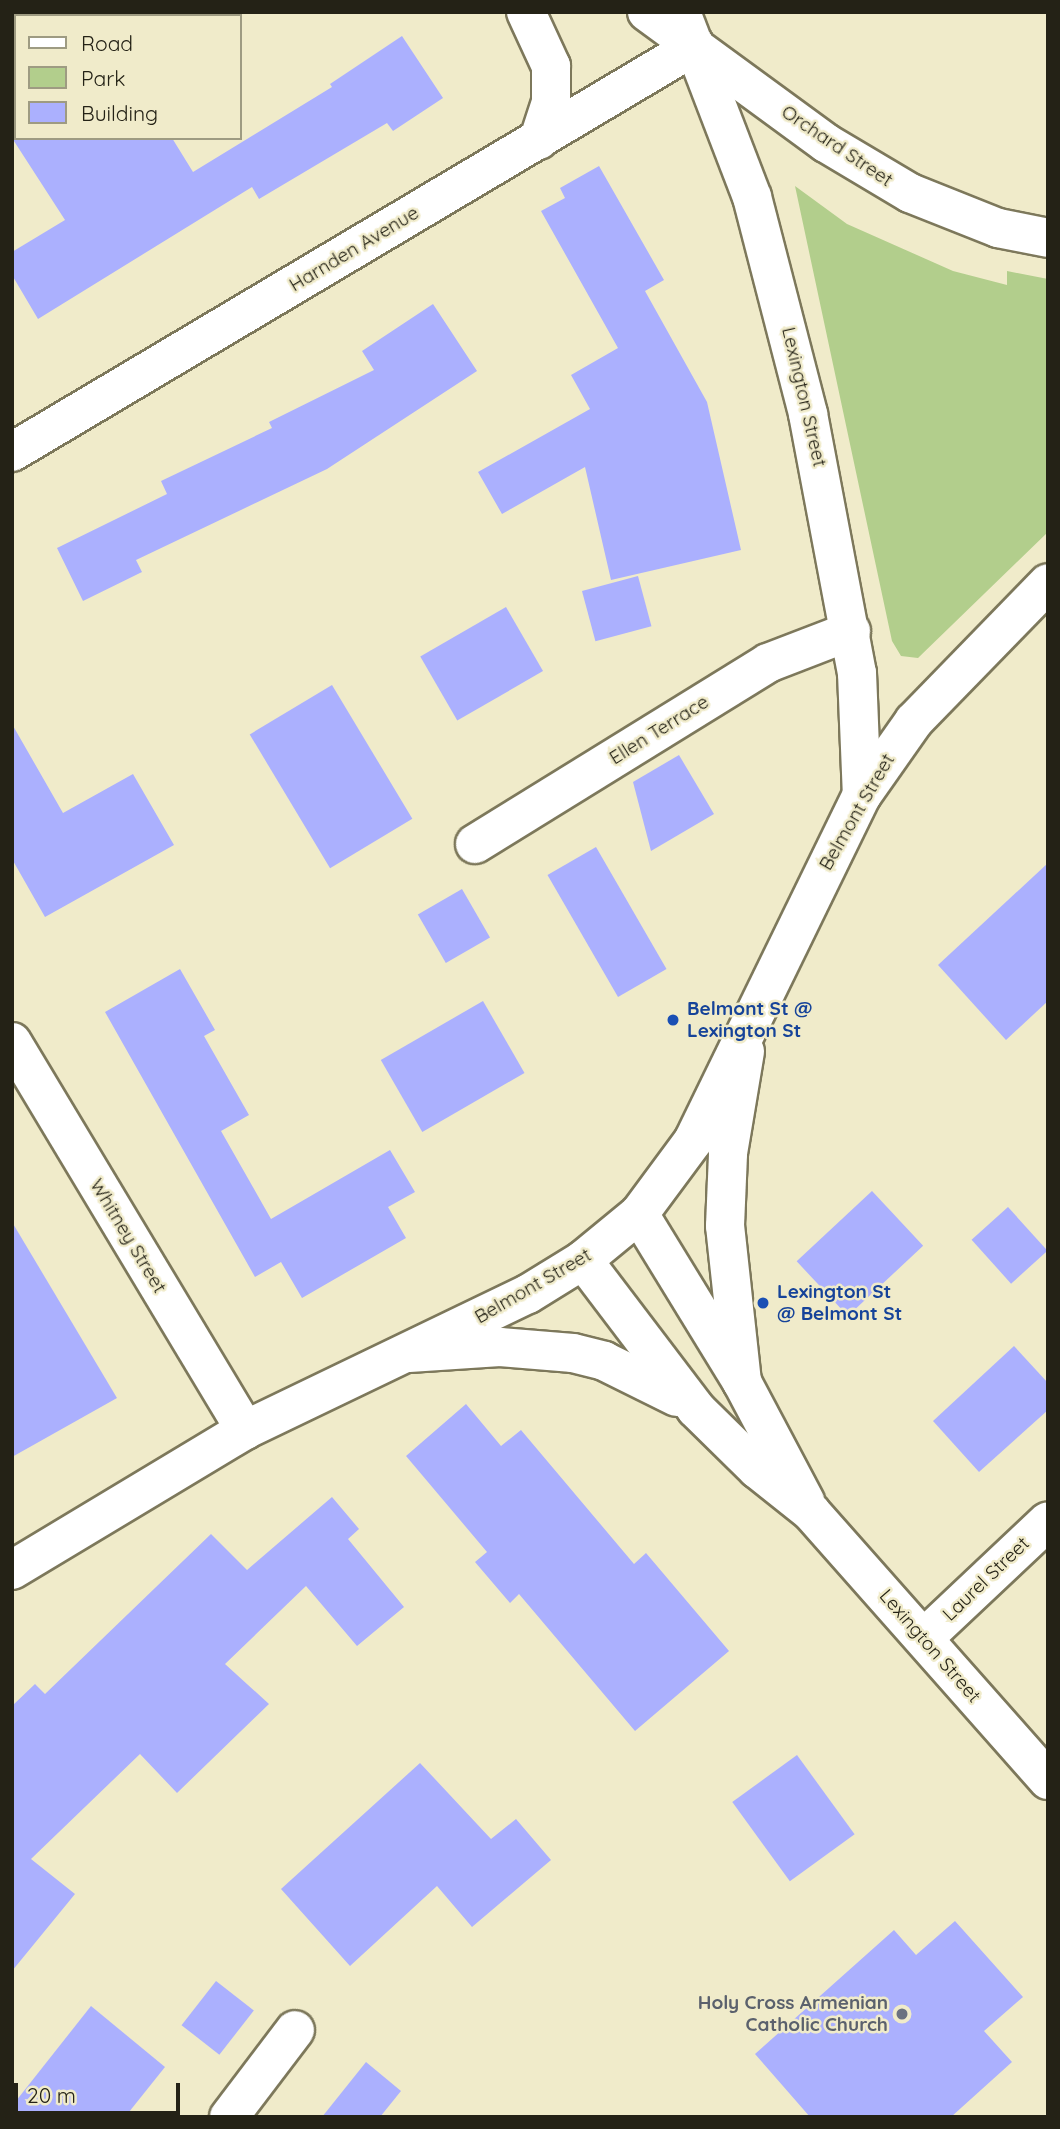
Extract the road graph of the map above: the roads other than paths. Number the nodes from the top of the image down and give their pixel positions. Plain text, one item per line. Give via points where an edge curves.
1 (526, 12) edge
2 (647, 12) edge
3 (688, 29) edge
4 (539, 139) junction
5 (1048, 238) edge
6 (12, 452) edge
7 (1048, 583) edge
8 (851, 631) junction
9 (862, 795) junction
10 (475, 844) dead end
11 (751, 1023) junction
12 (12, 1042) edge
13 (639, 1214) junction
14 (583, 1260) junction
15 (409, 1353) junction
16 (742, 1382) junction
17 (696, 1409) junction
18 (245, 1430) junction
19 (811, 1512) junction
20 (1048, 1521) edge
21 (12, 1570) edge
22 (924, 1638) junction
23 (1048, 1780) edge
24 (295, 2031) dead end
25 (229, 2117) edge

1 - 4 street via 551,65 551,102
2 - 3 street, Orchard Street
3 - 4 street, Harnden Avenue
3 - 5 street, Orchard Street via 827,143 900,188 998,228
3 - 8 street, Lexington Street via 752,197 789,330
4 - 6 street, Harnden Avenue
7 - 9 street, Belmont Street via 914,721
8 - 9 street, Lexington Street via 860,712
8 - 10 street, Ellen Terrace via 768,663
9 - 11 street, Belmont Street
11 - 13 street, Belmont Street via 693,1142
11 - 16 street via 734,1100 725,1226
12 - 18 street, Whitney Street
13 - 14 street, Belmont Street
13 - 16 street, Lexington Street
14 - 15 street, Belmont Street via 528,1294
14 - 17 street, Lexington Street
15 - 17 street via 500,1347 573,1353 637,1374
15 - 18 street, Belmont Street
16 - 19 street, Lexington Street
17 - 19 street, Lexington Street via 757,1469
18 - 21 street, Belmont Street
19 - 22 street, Lexington Street
20 - 22 street, Laurel Street
22 - 23 street, Lexington Street
24 - 25 street

